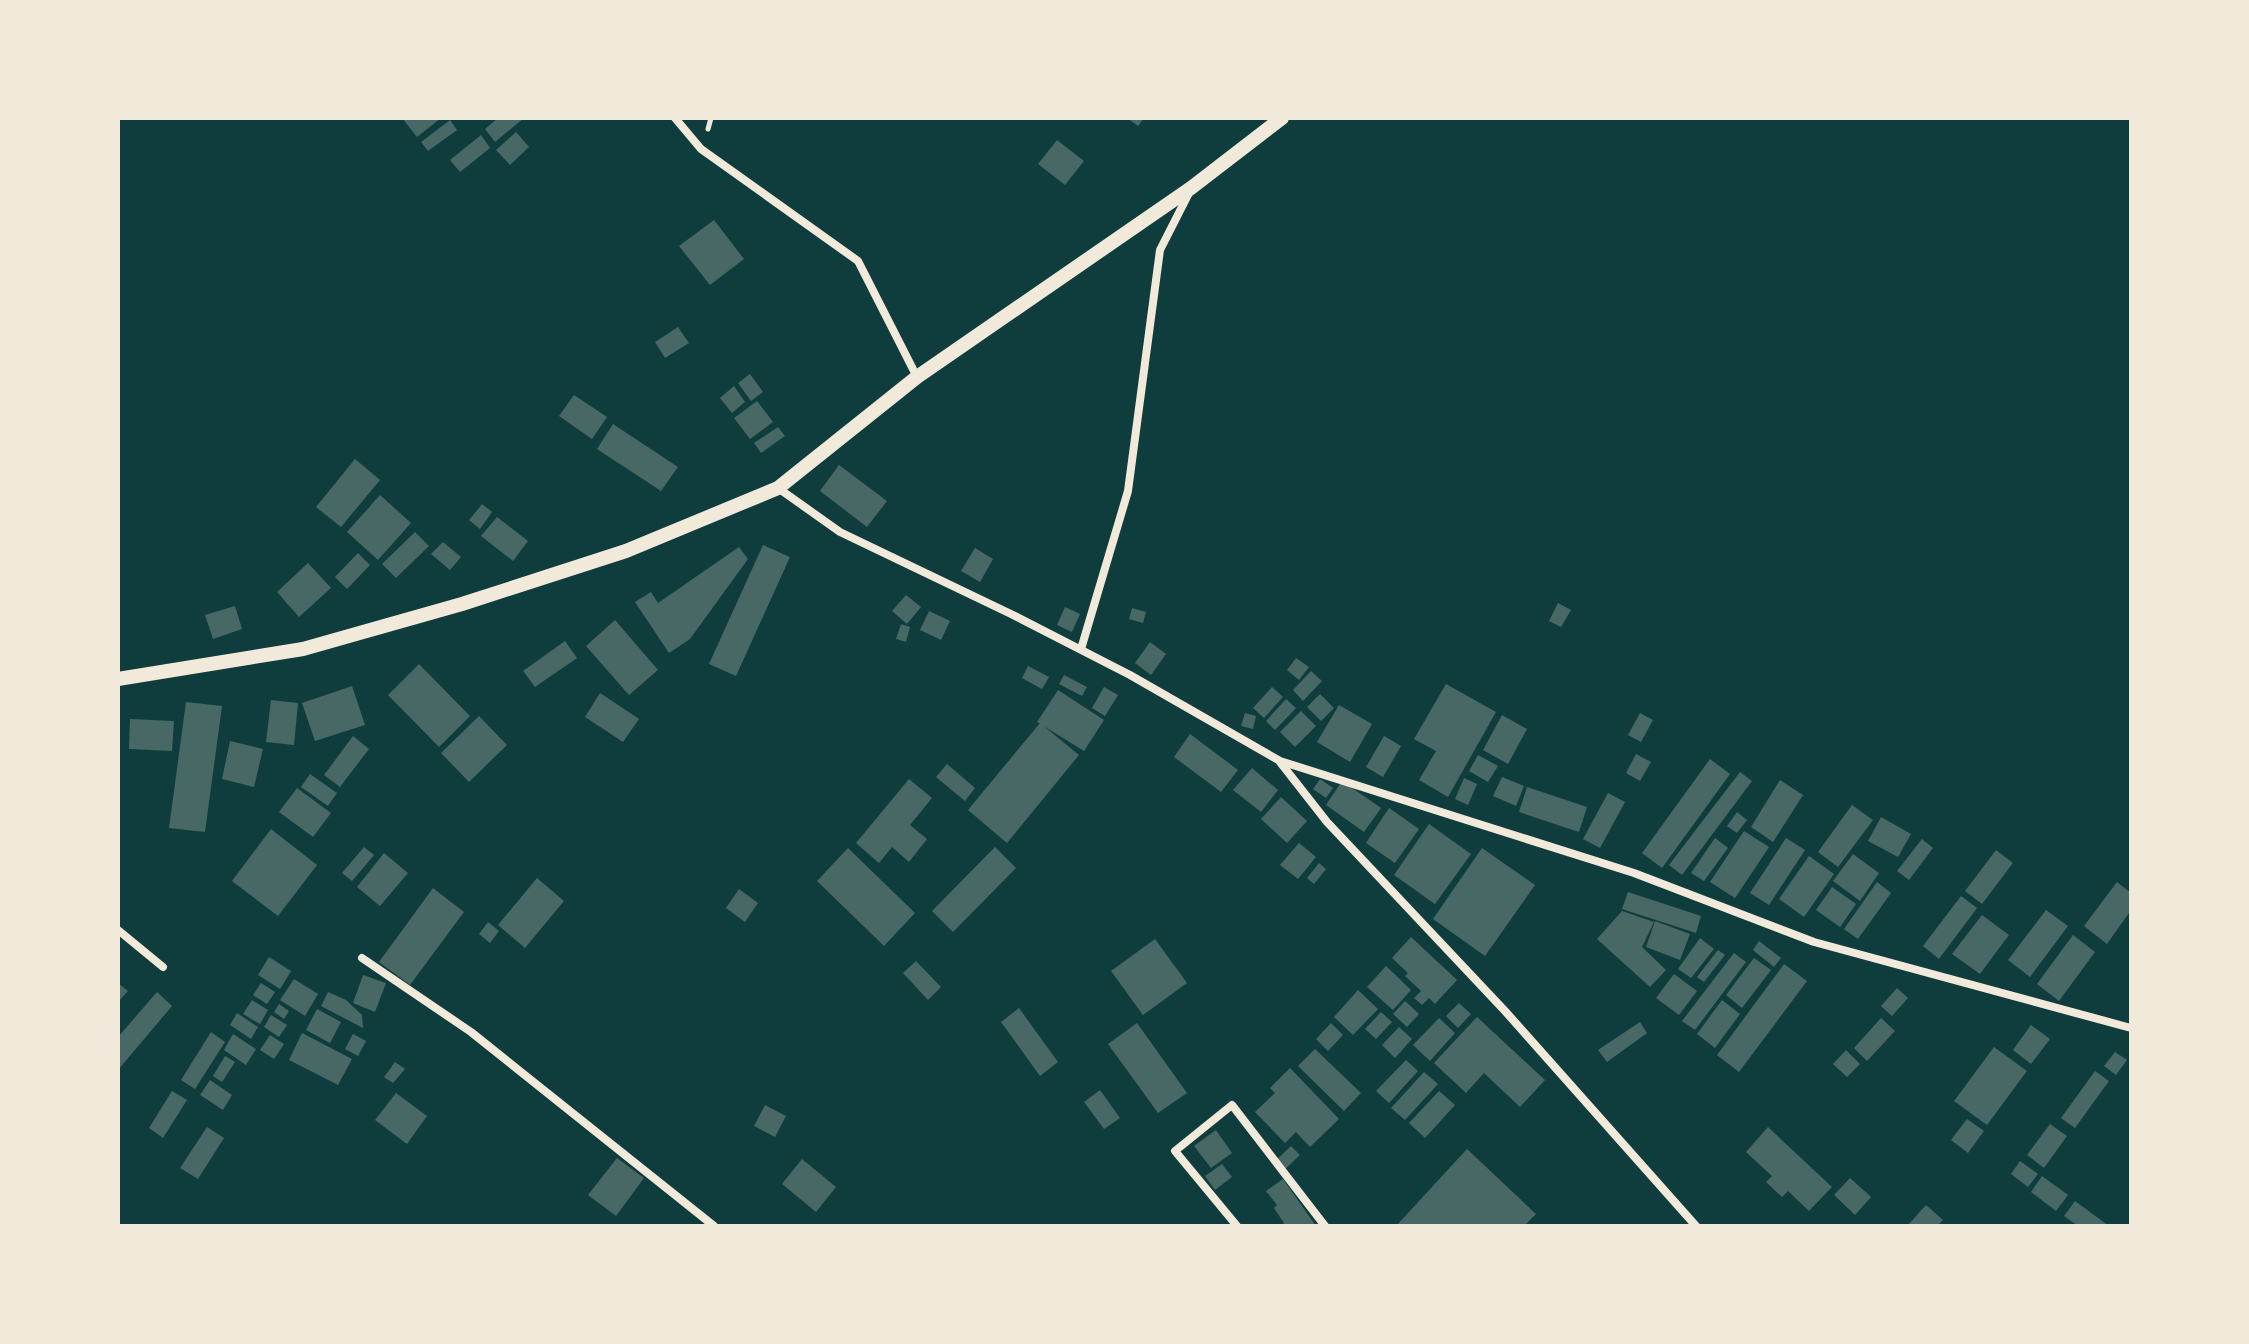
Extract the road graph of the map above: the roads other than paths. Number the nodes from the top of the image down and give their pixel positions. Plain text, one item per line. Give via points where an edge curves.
1 (675, 118) edge
2 (1282, 118) edge
3 (1191, 188) junction
4 (917, 377) junction
5 (778, 488) junction
6 (1081, 649) junction
7 (118, 679) edge
8 (1280, 761) junction
9 (118, 930) edge
10 (362, 958) dead end
11 (163, 967) dead end
12 (2131, 1028) edge
13 (714, 1226) edge
14 (1237, 1226) edge
15 (1325, 1226) edge
16 (1696, 1226) edge

1 - 4 street via 701,149 858,261
2 - 3 street
3 - 4 street
3 - 6 street via 1160,250 1128,491
4 - 5 street
5 - 6 street via 840,532
5 - 7 street via 626,551 462,604 303,649
6 - 8 street
8 - 12 street via 1634,873 1814,942
8 - 16 street via 1327,822
9 - 11 street
10 - 13 street via 471,1032
14 - 15 street via 1175,1151 1232,1105

